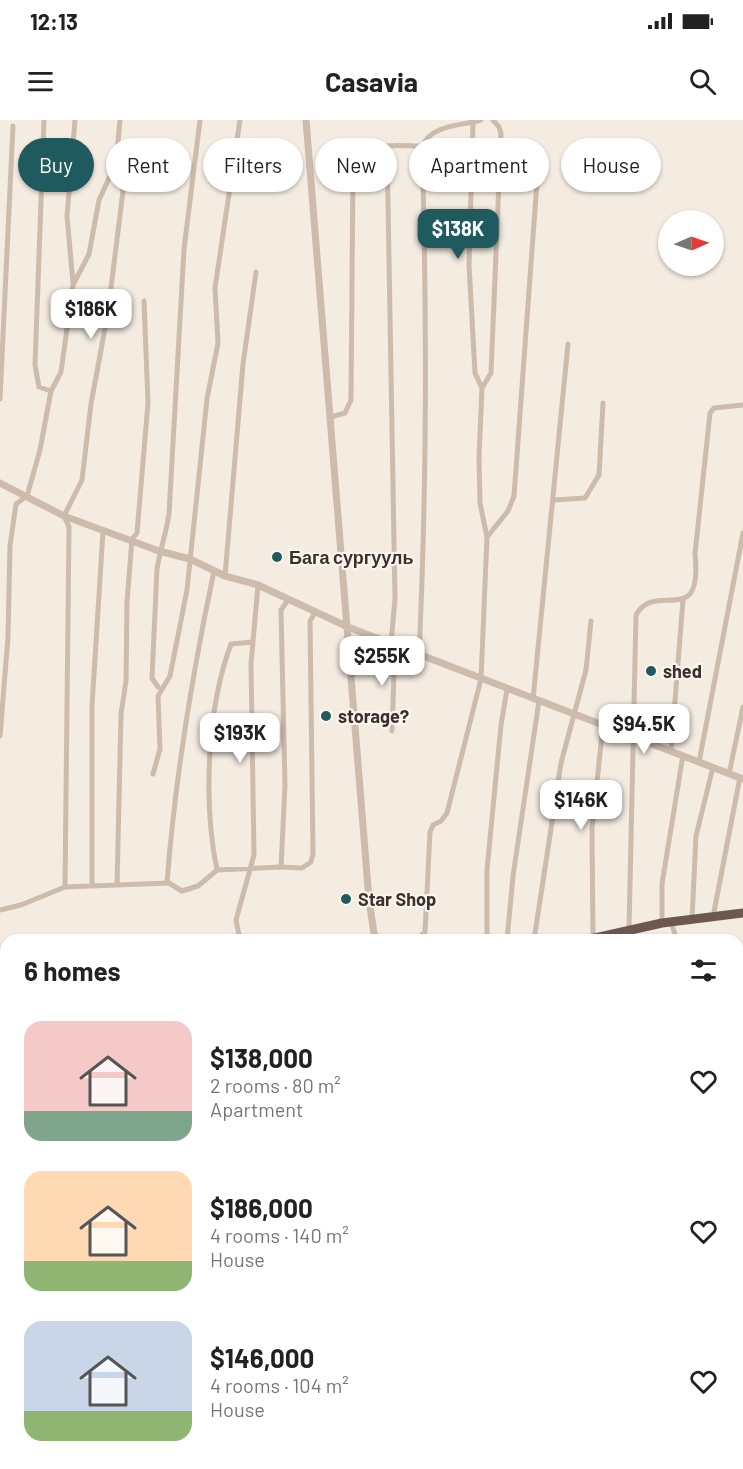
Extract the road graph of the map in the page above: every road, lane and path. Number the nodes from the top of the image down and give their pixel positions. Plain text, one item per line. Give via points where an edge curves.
1 (44, 120) edge
2 (75, 120) edge
3 (120, 120) edge
4 (200, 120) edge
5 (240, 120) edge
6 (306, 120) edge
7 (481, 120) edge
8 (493, 120) edge
9 (473, 123) junction
10 (13, 126) dead end
11 (118, 138) edge
12 (427, 138) edge
13 (106, 185) edge
14 (123, 192) edge
15 (353, 192) edge
16 (388, 192) edge
17 (423, 192) edge
18 (536, 192) edge
19 (256, 272) dead end
20 (73, 285) junction
21 (144, 301) dead end
22 (568, 344) dead end
23 (482, 388) junction
24 (51, 391) junction
25 (0, 399) edge
26 (603, 403) dead end
27 (743, 405) edge
28 (331, 417) junction
29 (0, 483) edge
30 (27, 495) junction
31 (555, 500) junction
32 (64, 516) junction
33 (103, 531) junction
34 (743, 533) edge
35 (487, 537) junction
36 (132, 539) junction
37 (159, 551) junction
38 (190, 559) junction
39 (213, 571) junction
40 (225, 576) junction
41 (258, 585) junction
42 (288, 600) junction
43 (683, 600) junction
44 (316, 611) junction
45 (591, 621) dead end
46 (348, 627) junction
47 (253, 642) junction
48 (393, 644) junction
49 (419, 654) junction
50 (482, 679) junction
51 (158, 687) dead end
52 (507, 689) junction
53 (536, 700) junction
54 (743, 707) edge
55 (575, 715) junction
56 (603, 725) junction
57 (392, 731) dead end
58 (0, 736) edge
59 (633, 736) junction
60 (671, 751) junction
61 (683, 755) junction
62 (699, 762) junction
63 (713, 767) junction
64 (153, 774) dead end
65 (729, 774) junction
66 (742, 778) edge
67 (280, 867) junction
68 (252, 868) junction
69 (217, 870) junction
70 (168, 884) junction
71 (92, 885) junction
72 (117, 885) junction
73 (65, 887) junction
74 (0, 910) edge
75 (743, 913) edge
76 (713, 917) junction
77 (692, 919) junction
78 (666, 922) junction
79 (629, 929) junction
80 (239, 934) edge
81 (374, 934) edge
82 (423, 934) edge
83 (487, 934) edge
84 (508, 934) edge
85 (535, 934) edge
86 (589, 934) edge
87 (611, 934) edge
88 (627, 934) edge
89 (673, 934) edge

1 - 24 street via 35,365 39,387
2 - 20 street via 67,216
3 - 11 street
4 - 37 street via 184,249 169,514 165,542
5 - 38 street via 215,288 218,343 207,399
6 - 28 street
7 - 9 street
8 - 23 street via 501,134 494,307 491,373
9 - 12 street via 445,128
9 - 23 street via 469,265 475,373
10 - 25 street
13 - 20 street via 99,200 89,254
14 - 32 street via 82,480
15 - 28 street via 351,400 345,413
16 - 48 street
17 - 49 street via 426,405
18 - 35 street via 514,496 508,511
19 - 40 street via 243,364
20 - 24 street via 61,372
21 - 36 street via 148,403 137,533
22 - 31 street
23 - 35 street via 479,483
24 - 30 street
26 - 31 street via 599,475 585,498
27 - 43 street via 714,408 710,413 696,576 690,594
28 - 46 street
29 - 30 street
30 - 32 street
30 - 58 street via 16,504 10,546
31 - 53 street
32 - 33 street
32 - 73 street via 69,527
33 - 36 street
33 - 71 street via 92,706
34 - 62 street
35 - 50 street
36 - 37 street
36 - 72 street via 121,714
37 - 38 street
37 - 51 street via 152,678
38 - 39 street
38 - 64 street via 170,676 158,696 160,749
39 - 40 street
39 - 70 street via 177,776
40 - 41 street
41 - 42 street
41 - 47 street
42 - 44 street
42 - 67 street via 281,610 285,786
43 - 59 street via 649,602 636,615
43 - 60 street
44 - 46 street
44 - 67 street via 310,621 313,854 311,862 302,868
45 - 55 street via 586,670
46 - 48 street
46 - 81 street
47 - 68 street
47 - 69 street via 231,644 220,674 208,807
48 - 49 street
48 - 57 street
49 - 50 street
50 - 52 street
50 - 82 street via 447,813 430,832
52 - 53 street
52 - 83 street via 487,870
53 - 55 street
53 - 84 street
54 - 65 street
55 - 56 street
55 - 85 street via 561,763
56 - 59 street
56 - 86 street via 592,829
59 - 60 street
59 - 79 street
60 - 61 street
61 - 62 street
61 - 78 street via 663,884
62 - 63 street
63 - 65 street
63 - 77 street via 696,836
65 - 66 street
66 - 76 street
67 - 68 street
68 - 69 street
68 - 80 street via 236,920
69 - 70 street via 198,886 182,891
70 - 72 street
71 - 72 street
71 - 73 street
73 - 74 street
75 - 76 highway
76 - 77 highway
77 - 78 highway
78 - 79 highway
78 - 89 street
79 - 87 highway
79 - 88 street

